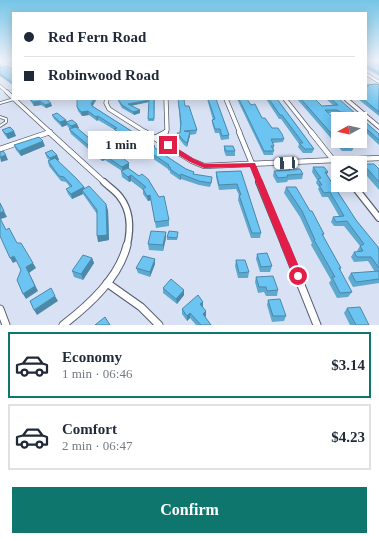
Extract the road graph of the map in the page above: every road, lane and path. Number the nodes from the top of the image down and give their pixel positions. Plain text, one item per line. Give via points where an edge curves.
1 (369, 76) edge
2 (379, 83) edge
3 (372, 84) edge
4 (0, 86) edge
5 (12, 97) edge
6 (12, 100) edge
7 (15, 100) edge
8 (108, 100) edge
9 (166, 100) edge
10 (226, 100) edge
11 (286, 100) edge
12 (347, 100) edge
13 (0, 103) edge
14 (0, 117) edge
15 (0, 126) edge
16 (379, 127) edge
17 (50, 132) junction
18 (155, 138) junction
19 (0, 149) edge
20 (331, 157) edge
21 (379, 158) edge
22 (367, 159) edge
23 (331, 161) edge
24 (252, 164) junction
25 (359, 192) edge
26 (379, 218) edge
27 (107, 283) junction
28 (0, 309) edge
29 (6, 325) edge
30 (63, 325) edge
31 (159, 325) edge
32 (318, 325) edge

1 - 2 street
2 - 3 street
4 - 5 street
6 - 13 lane
7 - 17 street
8 - 18 street via 108,107
9 - 18 street via 167,130
10 - 24 street
11 - 20 street
12 - 16 street
14 - 15 lane via 6,119 6,122
17 - 19 street
17 - 27 street via 112,189 126,207 130,226 128,245 116,272
18 - 24 street via 204,166
21 - 22 street
23 - 24 street
24 - 32 street
25 - 26 street
27 - 30 street
27 - 31 street via 141,307
28 - 29 street

